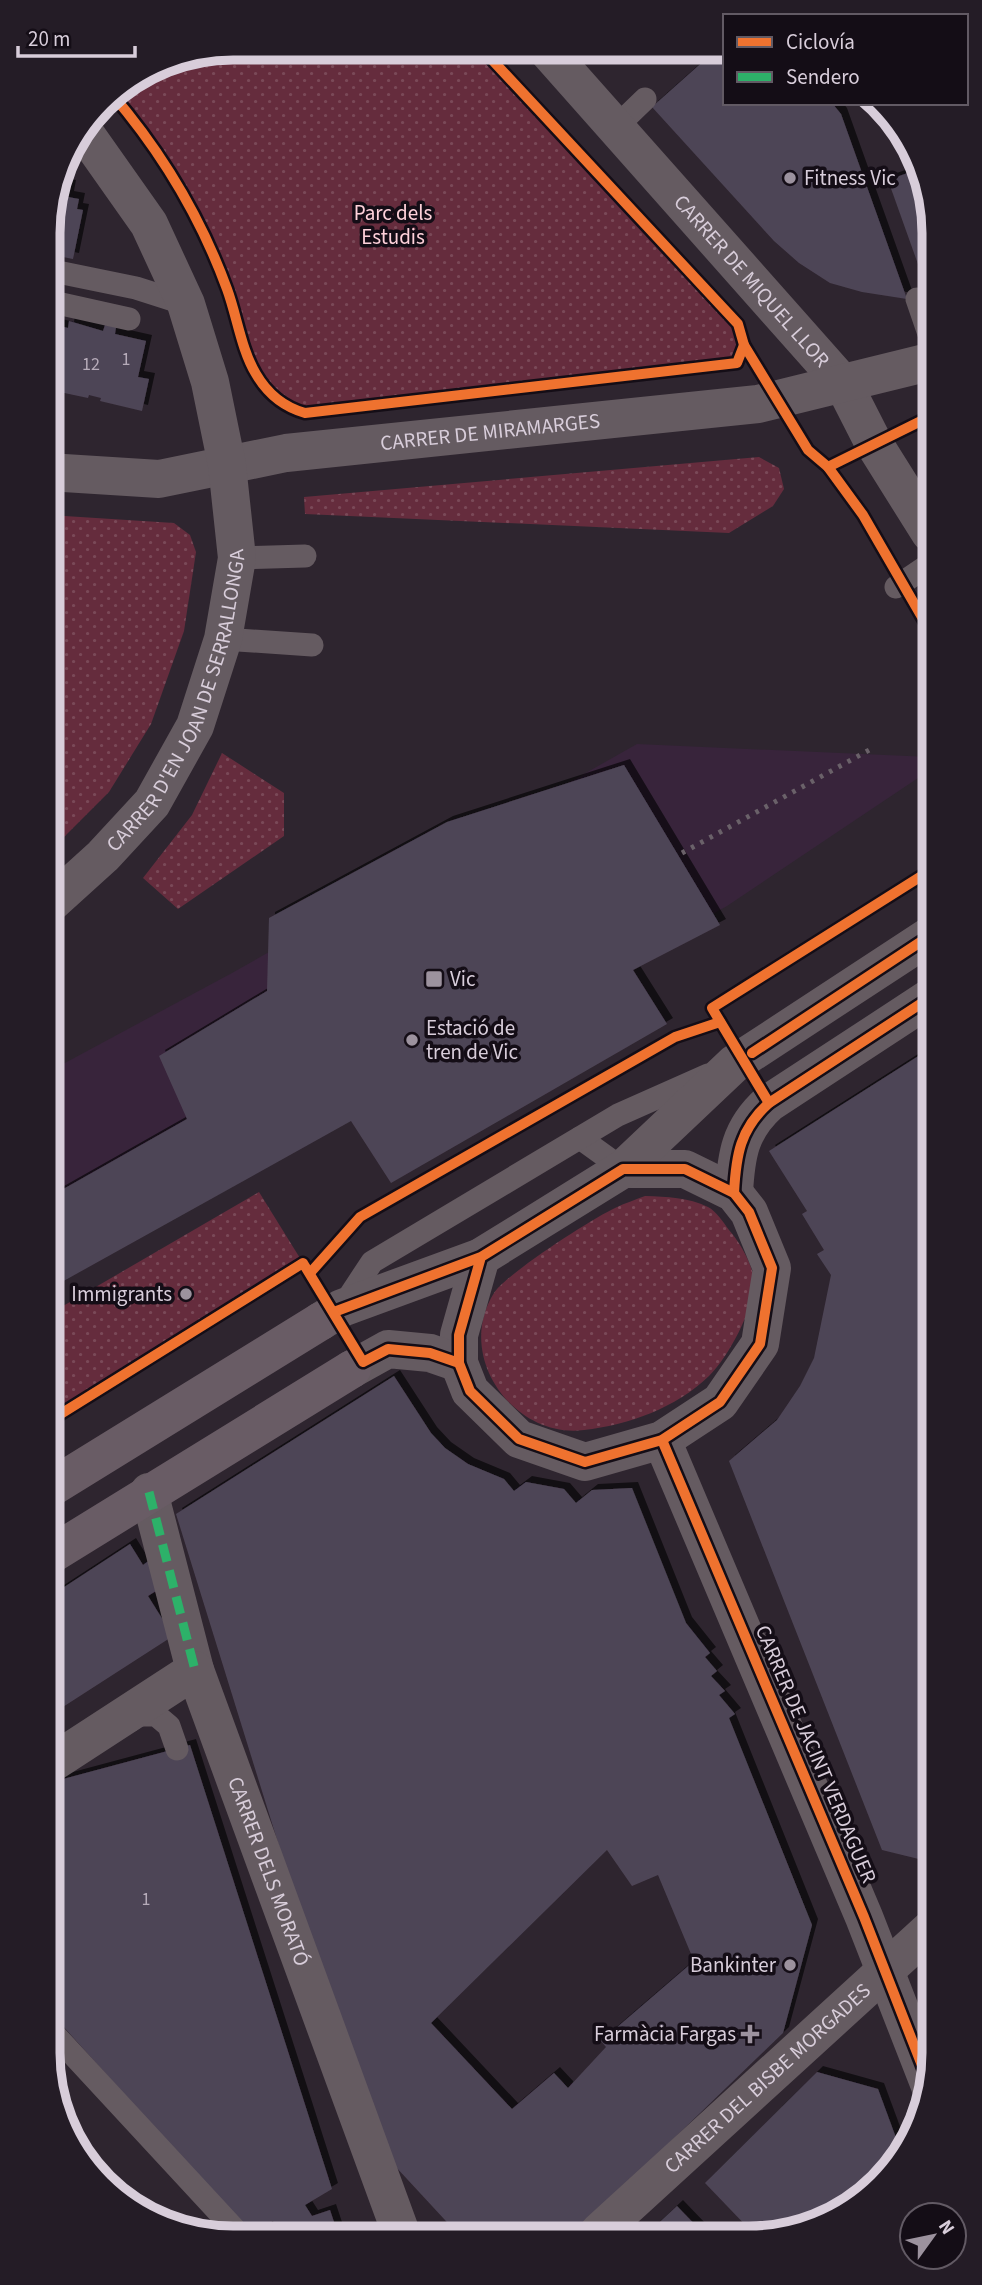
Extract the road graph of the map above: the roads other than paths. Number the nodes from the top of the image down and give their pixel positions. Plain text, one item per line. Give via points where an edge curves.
1 (556, 60) edge
2 (645, 99) dead end
3 (615, 127) junction
4 (88, 138) edge
5 (60, 272) edge
6 (917, 299) dead end
7 (60, 304) edge
8 (186, 304) junction
9 (922, 314) edge
10 (129, 319) dead end
11 (922, 364) edge
12 (844, 385) junction
13 (227, 466) junction
14 (60, 473) edge
15 (922, 509) edge
16 (305, 556) dead end
17 (237, 558) junction
18 (922, 569) edge
19 (896, 587) dead end
20 (223, 639) junction
21 (312, 645) dead end
22 (60, 895) edge
23 (922, 941) edge
24 (922, 1003) edge
25 (734, 1064) junction
26 (580, 1138) junction
27 (623, 1169) junction
28 (734, 1193) junction
29 (481, 1257) junction
30 (332, 1314) junction
31 (459, 1363) junction
32 (662, 1440) junction
33 (60, 1482) edge
34 (149, 1492) junction
35 (60, 1549) edge
36 (195, 1670) junction
37 (177, 1749) dead end
38 (60, 1758) edge
39 (60, 1769) edge
40 (922, 1937) edge
41 (883, 1971) junction
42 (60, 2041) edge
43 (922, 2066) edge
44 (232, 2226) edge
45 (398, 2226) edge
46 (606, 2226) edge

1 - 3 street, CARRER DE MIQUEL LLOR
2 - 3 lane
3 - 12 street, CARRER DE MIQUEL LLOR
4 - 8 street, CARRER D'EN JOAN DE SERRALLONGA via 149,224
5 - 8 lane
6 - 9 lane
7 - 10 lane
8 - 13 street, CARRER D'EN JOAN DE SERRALLONGA via 210,382
11 - 12 street, CARRER DE MIRAMARGES
12 - 13 street, CARRER DE MIRAMARGES via 758,404 286,453
12 - 15 street, CARRER DE MIQUEL LLOR via 873,442
13 - 14 street, CARRER DE MIRAMARGES via 159,479
13 - 17 street, CARRER D'EN JOAN DE SERRALLONGA
16 - 17 lane
17 - 20 street, CARRER D'EN JOAN DE SERRALLONGA
18 - 19 lane
20 - 21 lane
20 - 22 street, CARRER D'EN JOAN DE SERRALLONGA via 195,726 152,803
23 - 25 street
24 - 28 street via 755,1115 737,1154
25 - 26 lane via 618,1115
25 - 27 street
26 - 27 lane
26 - 30 lane via 372,1262
27 - 28 street via 685,1169
27 - 29 street
28 - 32 street via 749,1212 772,1268 760,1343 720,1402
29 - 30 street
29 - 31 street via 464,1310
30 - 33 street
31 - 32 street via 470,1391 519,1440 585,1462
31 - 34 street via 430,1353 388,1349
32 - 41 street, CARRER DE JACINT VERDAGUER
34 - 35 street
34 - 36 street, CARRER DELS MORATÓ
36 - 38 street
36 - 45 street, CARRER DELS MORATÓ
37 - 39 lane via 169,1726 156,1715 138,1715
40 - 41 street, CARRER DEL BISBE MORGADES
41 - 43 street, CARRER DE JACINT VERDAGUER
41 - 46 street, CARRER DEL BISBE MORGADES
42 - 44 lane

